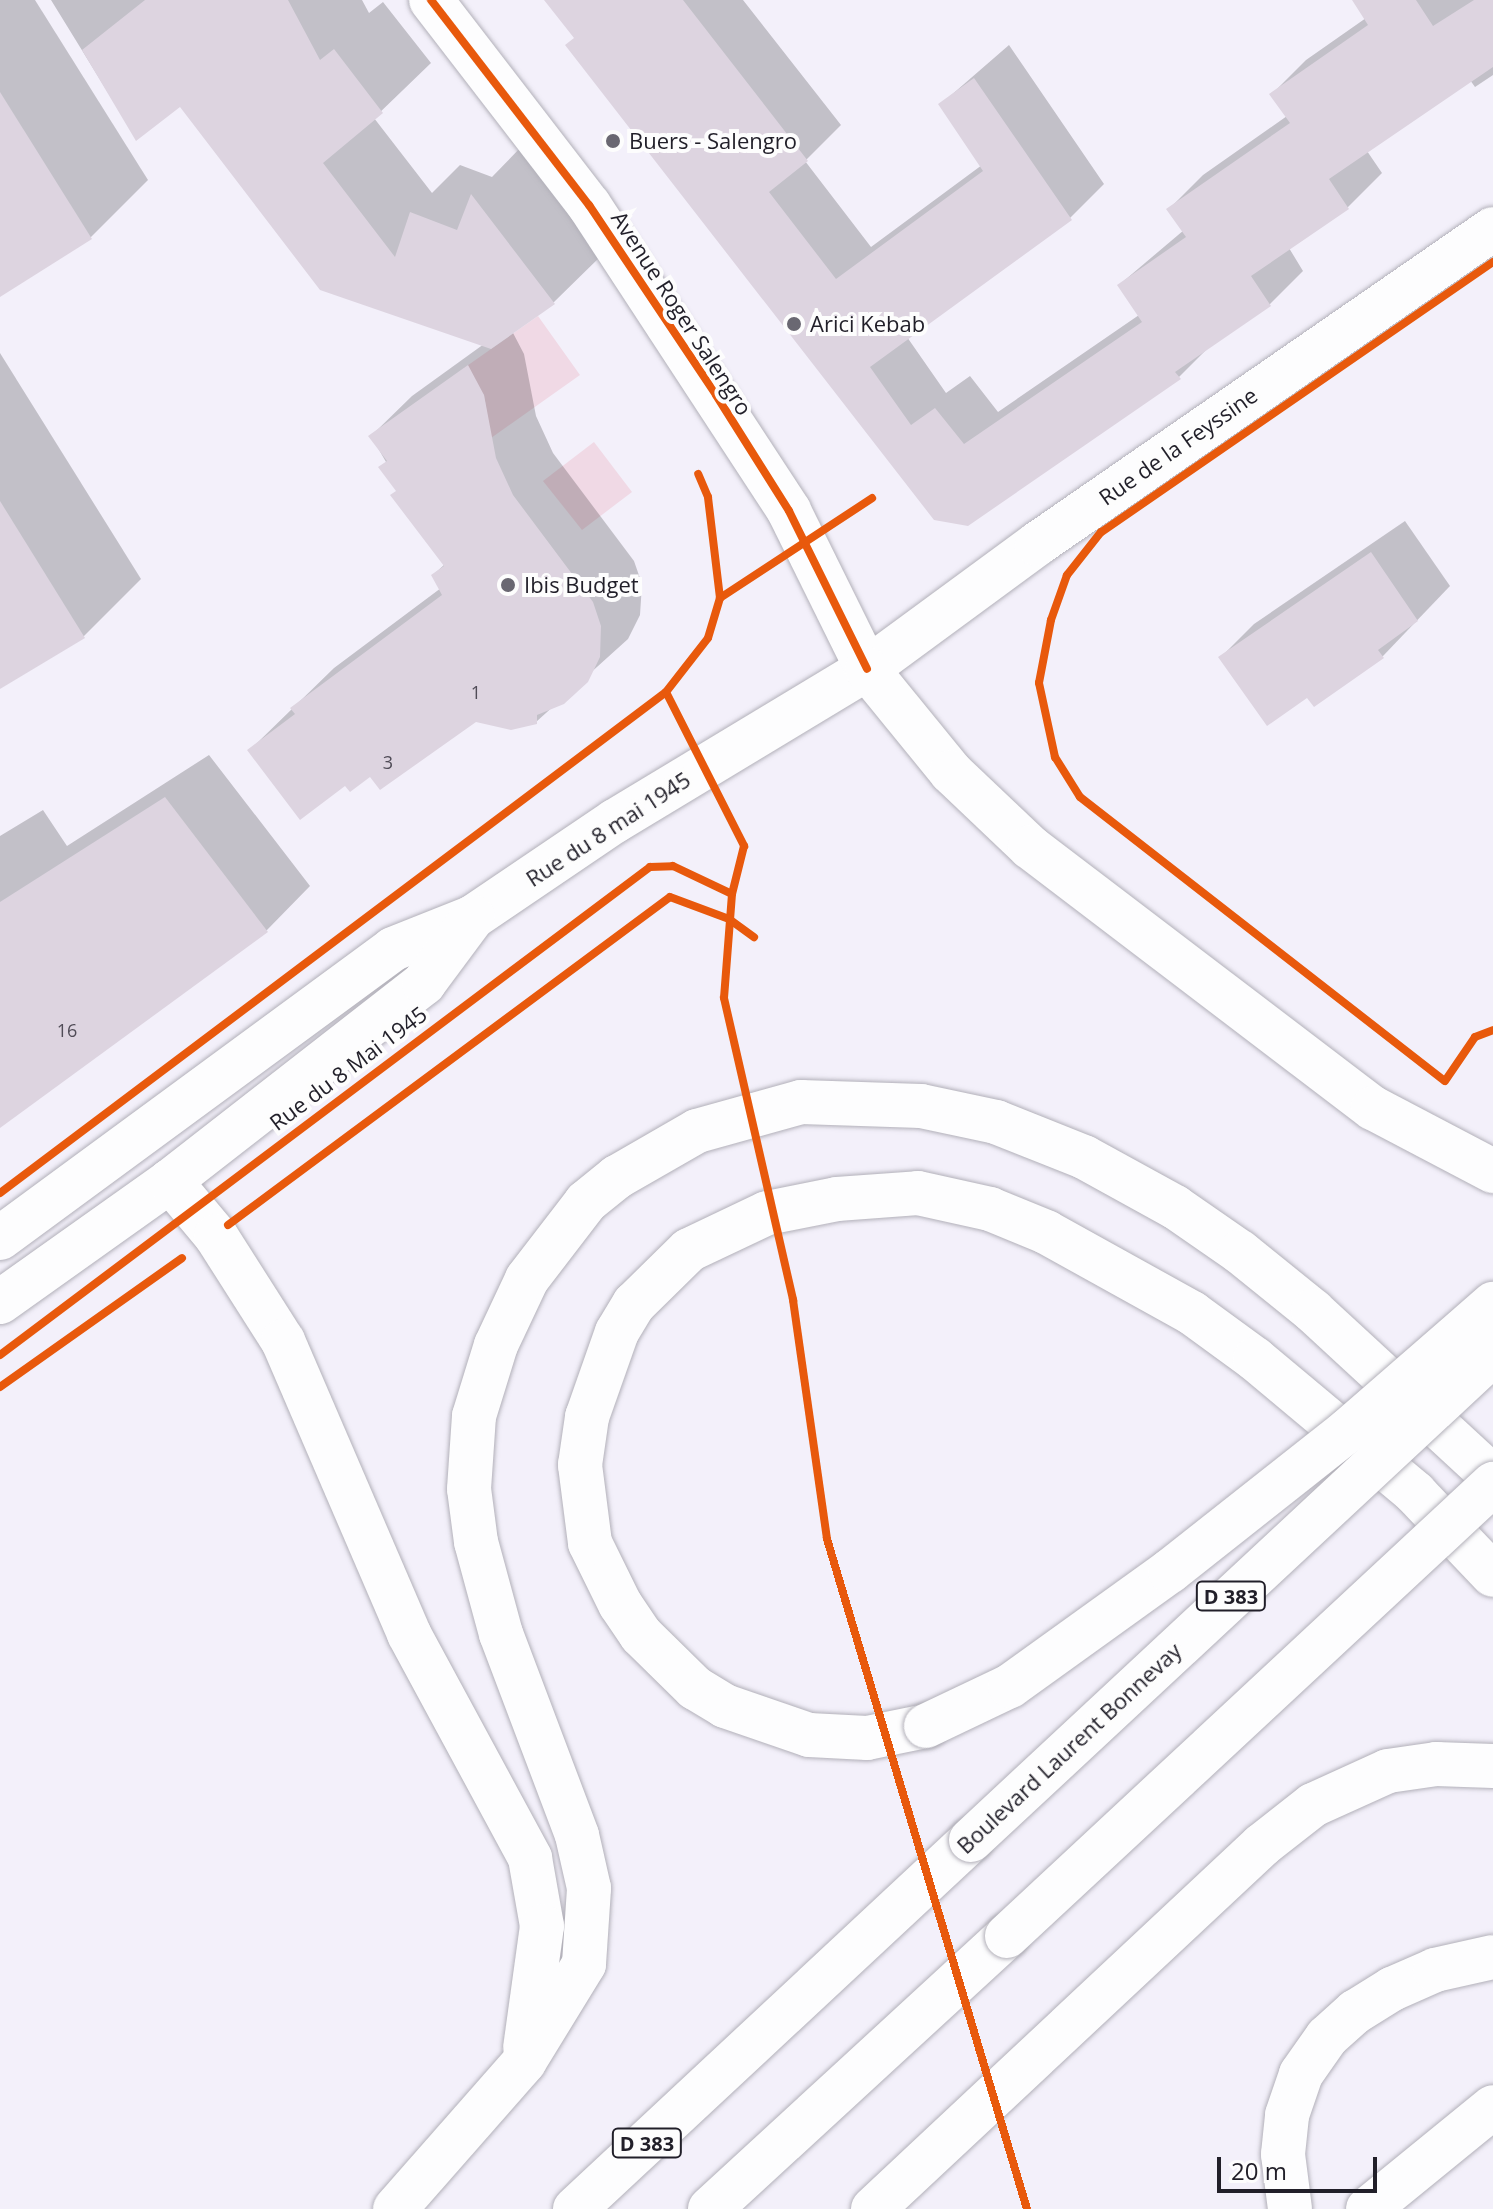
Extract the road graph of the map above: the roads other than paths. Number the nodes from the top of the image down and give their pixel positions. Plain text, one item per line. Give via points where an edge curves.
1 (431, 0) edge
2 (1493, 229) edge
3 (867, 669) junction
4 (473, 917) junction
5 (154, 1125) junction
6 (1493, 1171) edge
7 (170, 1181) junction
8 (0, 1238) edge
9 (0, 1302) edge
10 (1493, 1304) edge
11 (1493, 1354) edge
12 (1493, 1477) edge
13 (1493, 1484) edge
14 (1493, 1575) edge
15 (1493, 1766) edge
16 (1493, 1957) edge
17 (524, 2062) junction
18 (1493, 2107) edge
19 (1287, 2199) edge
20 (395, 2209) edge
21 (575, 2209) edge
22 (710, 2209) edge
23 (873, 2209) edge
24 (1368, 2209) edge

1 - 3 main road, Avenue Roger Salengro via 589,205 716,395 789,511
2 - 3 main road, Rue de la Feyssine via 1037,544
3 - 4 main road, Rue du 8 mai 1945 via 627,814
3 - 6 main road, Avenue Roger Salengro via 951,772 1030,847 1373,1108
4 - 5 main road via 393,949
4 - 7 main road, Rue du 8 Mai 1945 via 424,983
5 - 7 main road
5 - 8 main road
7 - 9 main road, Rue du 8 Mai 1945
7 - 17 main road via 216,1236 283,1341 409,1634 530,1858 542,1926
10 - 14 main road, bridge via 1347,1431 1157,1581 1010,1686 926,1726 867,1738 809,1735 725,1706 695,1688 641,1635 596,1557 583,1508 580,1465 598,1378 634,1304 689,1250 727,1229 802,1205 918,1193 990,1209 1059,1238 1192,1313 1415,1493
11 - 21 main road, Boulevard Laurent Bonnevay / D 383, bridge
12 - 17 main road via 1313,1311 1175,1207 1084,1157 996,1122 921,1106 801,1102 697,1131 617,1177 560,1233 527,1279 496,1345 474,1416 469,1489 476,1542 501,1634 557,1776 589,1888 584,1964
13 - 22 main road, bridge
15 - 23 main road via 1412,1767 1347,1785 1262,1845
16 - 19 main road via 1435,1970 1392,1989 1327,2037 1301,2074 1287,2115
17 - 20 main road
18 - 24 main road

